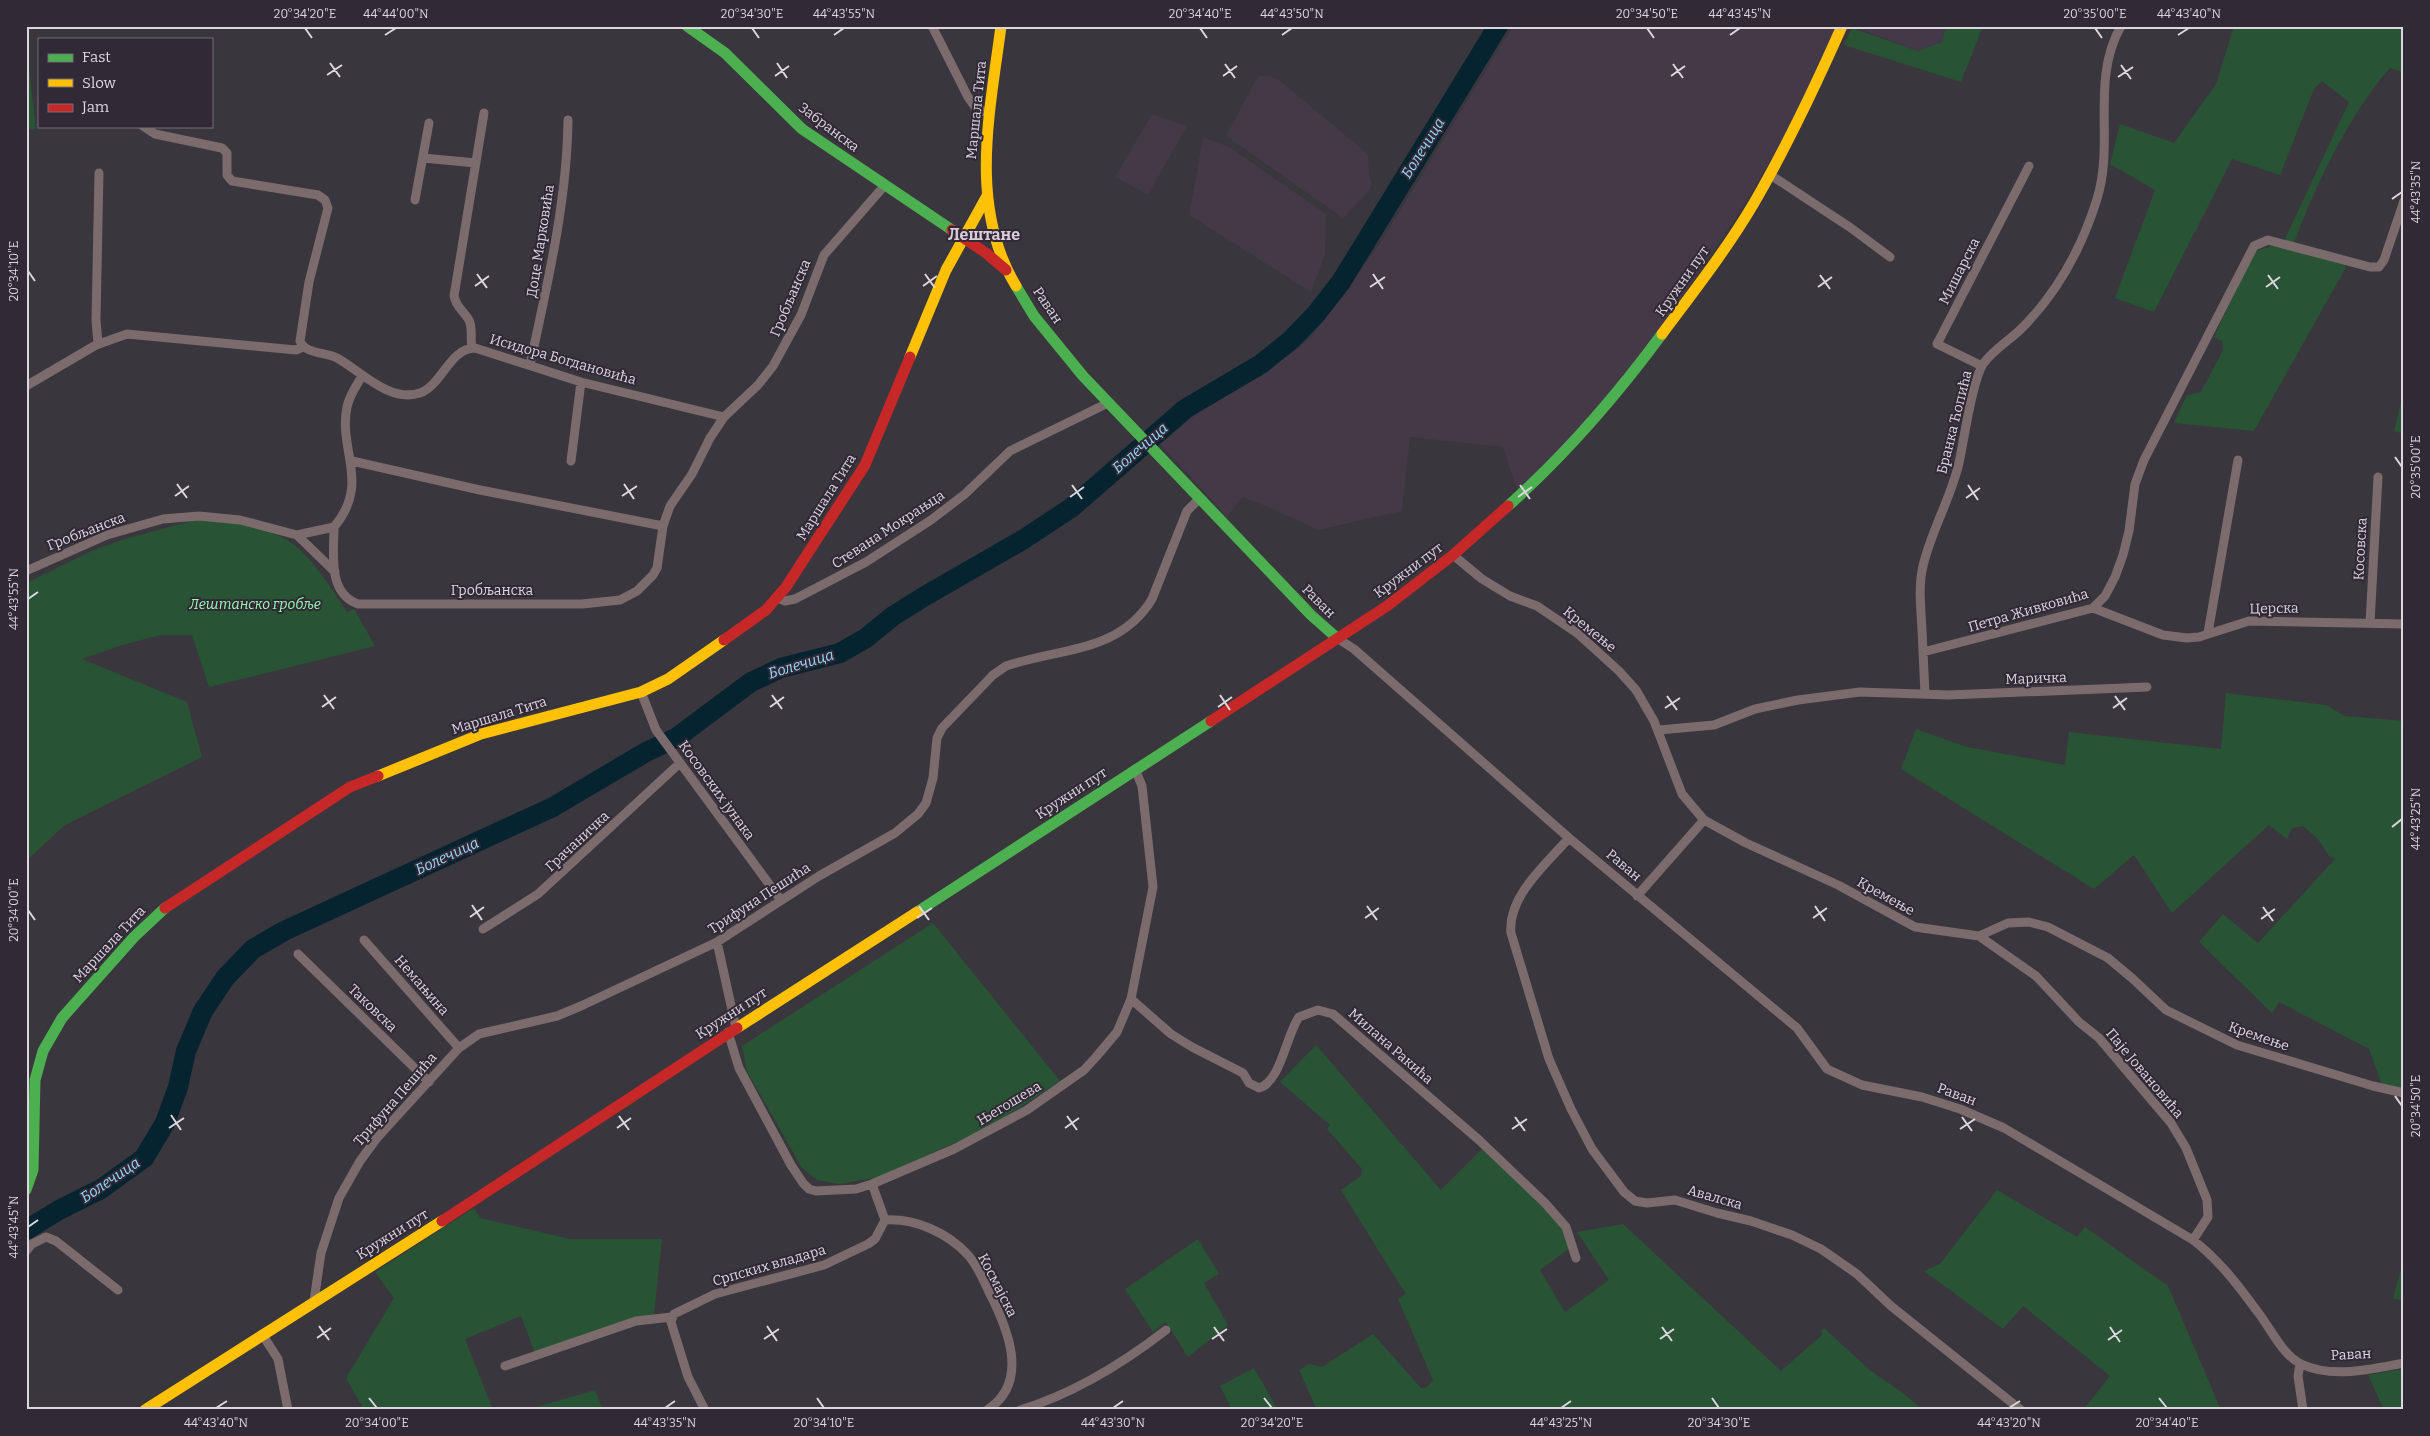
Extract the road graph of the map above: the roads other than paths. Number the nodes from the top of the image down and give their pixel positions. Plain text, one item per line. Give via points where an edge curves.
1 (687, 26) edge
2 (932, 26) edge
3 (1000, 26) edge
4 (1842, 26) edge
5 (2121, 26) edge
6 (484, 113) dead end
7 (989, 114) junction
8 (568, 120) dead end
9 (428, 123) dead end
10 (145, 128) edge
11 (423, 158) junction
12 (476, 163) junction
13 (2029, 166) dead end
14 (99, 173) dead end
15 (1769, 174) junction
16 (885, 185) junction
17 (987, 196) junction
18 (415, 200) dead end
19 (2404, 202) edge
20 (963, 238) junction
21 (1890, 257) dead end
22 (1008, 272) junction
23 (98, 344) junction
24 (303, 347) junction
25 (472, 348) junction
26 (530, 365) junction
27 (1982, 366) junction
28 (362, 376) junction
29 (582, 382) junction
30 (26, 386) edge
31 (1108, 403) junction
32 (724, 417) junction
33 (2238, 460) dead end
34 (352, 461) junction
35 (571, 461) dead end
36 (2378, 477) dead end
37 (1199, 499) junction
38 (663, 526) junction
39 (334, 527) junction
40 (297, 534) junction
41 (1453, 555) junction
42 (26, 571) edge
43 (335, 572) junction
44 (778, 598) junction
45 (2093, 608) junction
46 (2370, 623) junction
47 (2404, 624) edge
48 (2208, 633) junction
49 (1336, 638) junction
50 (1924, 652) junction
51 (2148, 688) dead end
52 (641, 692) junction
53 (1925, 694) junction
54 (1659, 730) junction
55 (680, 763) junction
56 (1135, 769) junction
57 (1704, 820) junction
58 (1569, 838) junction
59 (1637, 896) junction
60 (780, 899) junction
61 (483, 929) dead end
62 (1979, 936) junction
63 (364, 940) dead end
64 (717, 942) junction
65 (298, 954) dead end
66 (1131, 999) junction
67 (732, 1030) junction
68 (459, 1048) junction
69 (429, 1082) junction
70 (2404, 1093) edge
71 (872, 1184) junction
72 (26, 1190) edge
73 (885, 1220) junction
74 (2193, 1240) junction
75 (26, 1251) edge
76 (1576, 1258) dead end
77 (118, 1290) dead end
78 (314, 1301) junction
79 (672, 1318) junction
80 (1166, 1330) dead end
81 (262, 1334) junction
82 (2300, 1364) junction
83 (2404, 1364) edge
84 (505, 1366) dead end
85 (992, 1408) edge
86 (145, 1410) edge
87 (288, 1410) edge
88 (705, 1410) edge
89 (1020, 1410) edge
90 (2021, 1410) edge
91 (2303, 1410) edge

1 - 16 street, Забранска via 730,58 802,129
2 - 7 street via 968,97 975,107
3 - 7 street, Маршала Тита
4 - 15 street, Кружни пут via 1808,103
5 - 27 street, Бранка Ћопића via 2106,61 2103,172 2089,223 2074,256 2039,309
6 - 12 street
7 - 17 street, Маршала Тита
8 - 26 street, Доце Марковића via 568,150 551,271
9 - 11 street
10 - 24 street via 155,134 222,148 227,153 227,175 232,181 318,195 325,200 328,208 309,282 301,332
11 - 12 street
11 - 18 street
12 - 25 street via 454,296 470,325
13 - 27 street, Мишарска via 1938,344
14 - 23 street
15 - 21 street
15 - 41 street, Кружни пут via 1713,265 1639,366 1550,465
16 - 20 street, Забранска
16 - 32 street, Гробљанска via 824,255 801,315 773,366
17 - 20 street, Маршала Тита
17 - 22 street, Раван via 992,224
19 - 45 street, Петра Живковића via 2379,267 2268,240 2254,246 2144,460 2135,484 2123,555 2105,596
20 - 22 street, Раван via 998,261
20 - 44 street, Маршала Тита via 930,308 865,465
22 - 31 street, Раван via 1047,331
23 - 24 street, Исидора Богдановића via 127,334 296,350
23 - 30 street, Исидора Богдановића
24 - 28 street, Исидора Богдановића via 337,358
25 - 26 street, Исидора Богдановића
25 - 28 street, Исидора Богдановића via 463,350 431,385 418,393 388,390
26 - 29 street, Исидора Богдановића
27 - 50 street, Бранка Ћопића via 1958,468 1923,565 1920,594
28 - 34 street via 347,409
29 - 32 street, Исидора Богдановића
29 - 35 street
31 - 37 street, Раван
31 - 44 street, Стевана Мокрањца via 1010,451 965,494 866,562 795,599 785,601
32 - 38 street, Гробљанска via 670,506
33 - 48 street
34 - 38 street
34 - 39 street via 347,508
36 - 46 street, Косовска
37 - 49 street, Раван
37 - 60 street, Трифуна Пешића via 1187,511 1146,610 1129,626 1101,643 1020,661 1000,670 939,733 930,790 918,814 895,833
38 - 43 street, Гробљанска via 660,558 653,575 637,591 620,600 582,604 358,604 341,592
39 - 40 street, Гробљанска
39 - 43 street, Гробљанска
40 - 42 street, Гробљанска via 240,520 199,516 163,519 107,535
40 - 43 street
41 - 49 street, Кружни пут via 1387,606
41 - 54 street, Кремење via 1482,580 1537,606 1586,640 1632,685
44 - 52 street, Маршала Тита via 746,626 668,679
45 - 48 street, Церска via 2163,635 2199,637
45 - 50 street, Петра Живковића
46 - 47 street, Церска
46 - 48 street, Церска via 2249,621
49 - 56 street, Кружни пут
49 - 58 street, Раван via 1354,650
50 - 53 street
51 - 53 street, Маричка
52 - 55 street, Косовских јунака via 661,737
52 - 72 street, Маршала Тита via 481,734 370,778 337,794 158,914 62,1018 43,1051 36,1072 34,1164
53 - 54 street via 1860,692 1798,700 1755,709 1714,725
54 - 57 street, Кремење via 1679,789
55 - 60 street, Косовских јунака
55 - 61 street, Грачаничка via 545,889
56 - 66 street, Његошева via 1142,786 1153,887
56 - 67 street, Кружни пут
57 - 59 street
57 - 62 street, Кремење via 1838,885 1915,927
58 - 59 street, Раван
58 - 90 street, Авалска via 1519,899 1511,916 1510,932 1556,1076 1592,1149 1624,1192 1635,1201 1675,1200 1752,1221 1820,1249 1857,1274 1891,1306
59 - 74 street, Раван via 1797,1028 1828,1069 1862,1085 1931,1100 2004,1128
60 - 64 street, Трифуна Пешића
62 - 70 street, Кремење via 2008,923 2029,922 2048,927 2108,958 2166,1010 2236,1045
62 - 74 street, Паје Јовановића via 2036,976 2079,1022 2099,1038 2170,1124 2186,1148 2207,1200 2208,1216
63 - 68 street, Немањина
64 - 67 street, Његошева
64 - 68 street, Трифуна Пешића via 581,1006 548,1018 479,1034
65 - 69 street, Таковска
66 - 71 street, Његошева via 1118,1032 1084,1070 1065,1084 992,1130
66 - 76 street, Милана Ракића via 1171,1034 1243,1073 1249,1083 1259,1088 1269,1084 1299,1017 1318,1010 1333,1014 1479,1140 1545,1203 1566,1227
67 - 71 street, Његошева via 739,1068 803,1183 816,1191
67 - 78 street, Кружни пут
68 - 69 street, Трифуна Пешића
69 - 78 street, Трифуна Пешића via 377,1138 339,1198 321,1253
71 - 73 street
73 - 79 street, Српских владара via 875,1239 824,1265 715,1294 678,1310
73 - 85 street, Космајска via 927,1227 960,1248 976,1267 1002,1317 1012,1352 1011,1375
74 - 82 street, Раван via 2216,1258
75 - 77 street via 46,1237 56,1241
78 - 81 street, Кружни пут
79 - 84 street via 636,1321
79 - 88 street via 688,1377
80 - 89 street via 1095,1378
81 - 86 street, Кружни пут
81 - 87 street via 278,1359
82 - 83 street, Раван via 2346,1372
82 - 91 street via 2298,1376

